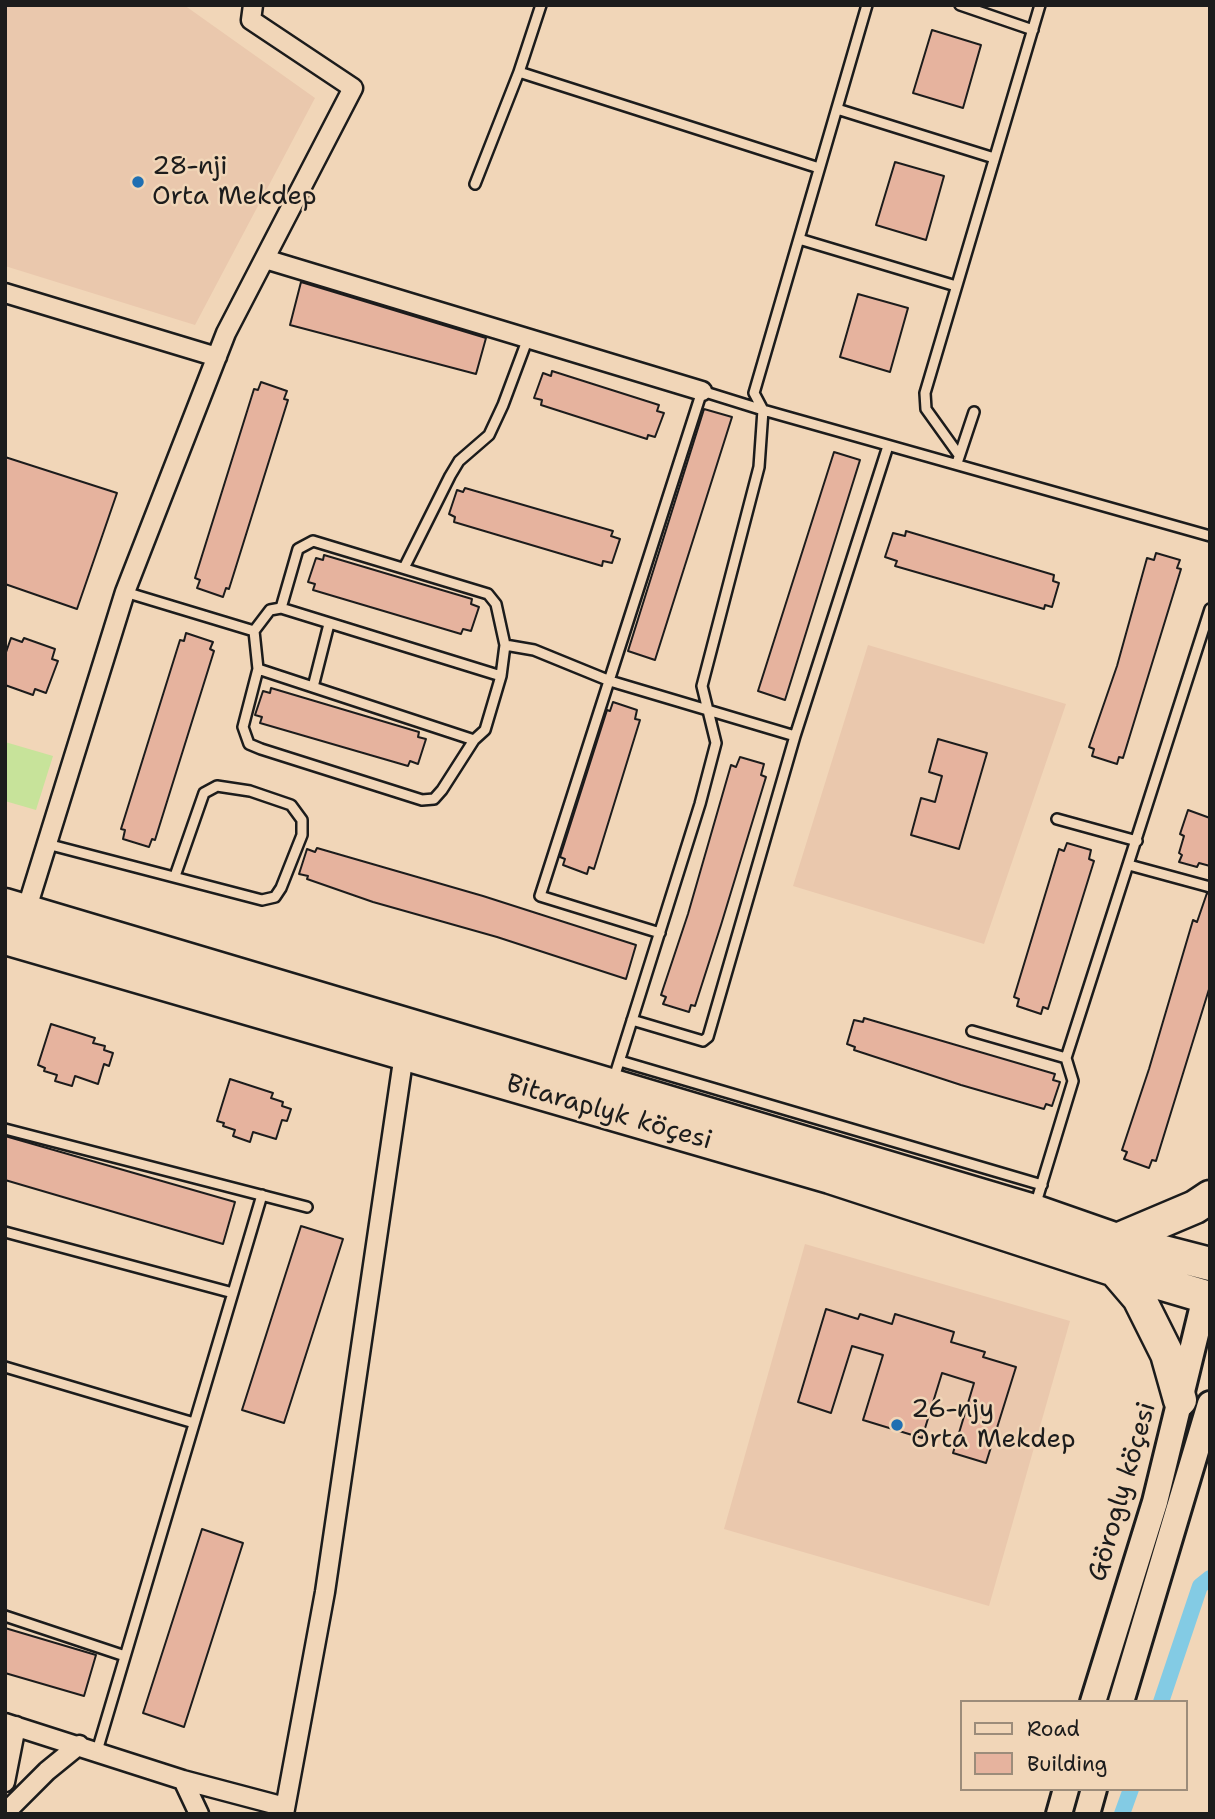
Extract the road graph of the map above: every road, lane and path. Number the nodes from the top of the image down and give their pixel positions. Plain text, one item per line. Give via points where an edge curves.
1 (253, 5) edge
2 (541, 5) edge
3 (867, 5) edge
4 (960, 5) edge
5 (1040, 5) edge
6 (1032, 30) junction
7 (519, 72) junction
8 (837, 109) junction
9 (993, 158) junction
10 (819, 168) junction
11 (475, 184) dead end
12 (799, 239) junction
13 (265, 259) junction
14 (956, 286) junction
15 (5, 293) edge
16 (528, 338) junction
17 (216, 357) junction
18 (702, 391) junction
19 (763, 410) junction
20 (974, 412) dead end
21 (888, 446) junction
22 (958, 460) junction
23 (1210, 536) edge
24 (404, 568) junction
25 (125, 592) junction
26 (281, 608) junction
27 (1210, 609) edge
28 (329, 624) junction
29 (254, 631) junction
30 (505, 645) junction
31 (258, 669) junction
32 (501, 676) junction
33 (610, 681) junction
34 (313, 687) junction
35 (708, 711) junction
36 (795, 736) junction
37 (474, 740) junction
38 (1057, 819) dead end
39 (1137, 841) junction
40 (47, 844) junction
41 (1129, 864) junction
42 (175, 876) junction
43 (1210, 887) edge
44 (16, 908) edge
45 (660, 933) junction
46 (5, 938) edge
47 (632, 1020) junction
48 (972, 1031) dead end
49 (404, 1054) junction
50 (1066, 1058) junction
51 (616, 1073) junction
52 (5, 1129) edge
53 (262, 1195) junction
54 (1210, 1197) edge
55 (1038, 1198) junction
56 (307, 1206) dead end
57 (5, 1232) edge
58 (1116, 1255) junction
59 (1210, 1264) edge
60 (233, 1293) junction
61 (1207, 1298) edge
62 (5, 1367) edge
63 (1195, 1402) edge
64 (194, 1423) junction
65 (5, 1616) edge
66 (125, 1656) junction
67 (1094, 1700) edge
68 (1121, 1700) edge
69 (11, 1724) edge
70 (79, 1745) junction
71 (97, 1751) junction
72 (183, 1780) junction
73 (5, 1782) edge
74 (1065, 1791) edge
75 (1093, 1791) edge
76 (284, 1810) edge
77 (5, 1813) edge
78 (198, 1814) edge
79 (1059, 1814) edge
80 (1087, 1814) edge

1 - 13 street via 251,20 353,88
2 - 7 lane
3 - 8 lane
4 - 6 lane
5 - 6 lane
6 - 9 lane
7 - 10 lane
7 - 11 lane
8 - 9 lane
8 - 10 lane
9 - 14 lane
10 - 12 lane
12 - 14 lane
12 - 19 lane via 754,393
13 - 16 street
13 - 17 street
14 - 22 lane via 924,401
15 - 17 street
16 - 18 street
16 - 24 lane via 489,435 459,461
17 - 25 street
18 - 19 lane
18 - 33 lane
19 - 21 lane
19 - 35 lane via 759,467 702,686
20 - 22 lane
21 - 22 lane
21 - 36 lane
22 - 23 lane
24 - 26 lane via 313,541 298,549
24 - 30 lane via 488,594 499,612
25 - 29 lane
25 - 40 street
26 - 28 lane
26 - 29 lane via 270,610
27 - 39 lane
28 - 32 lane
28 - 34 lane
29 - 31 lane
30 - 32 lane
30 - 33 lane via 534,650
31 - 34 lane
31 - 37 lane via 243,727 249,744 261,749 422,800 434,799 442,790
32 - 37 lane via 485,730
33 - 35 lane
33 - 45 lane via 540,896
34 - 37 lane
35 - 36 lane
35 - 45 lane via 716,744
36 - 47 lane via 708,1037 703,1041
38 - 39 lane
39 - 41 lane
40 - 42 lane
40 - 44 street
41 - 43 lane
41 - 50 lane
42 - 42 lane via 204,793 217,786 291,805 302,820 302,835 275,897 262,900
44 - 51 highway, Bitaraplyk köçesi
45 - 47 lane
46 - 49 highway, Bitaraplyk köçesi
47 - 51 lane
48 - 50 lane
49 - 58 highway, Bitaraplyk köçesi
49 - 76 street via 325,1592
50 - 55 lane via 1073,1081
51 - 55 highway, Bitaraplyk köçesi
52 - 53 lane
53 - 56 lane
53 - 60 lane
54 - 58 highway
55 - 58 highway, Bitaraplyk köçesi
57 - 60 lane
58 - 59 highway, Bitaraplyk köçesi
58 - 61 highway, Bitaraplyk köçesi
58 - 63 highway
60 - 64 lane
61 - 63 main road, Görogly köçesi
62 - 64 lane
63 - 67 main road, Görogly köçesi via 1154,1502
63 - 68 main road, Görogly köçesi
64 - 66 lane
65 - 66 lane
66 - 71 lane
69 - 70 street
69 - 73 street
70 - 71 street
70 - 77 street
71 - 72 street
72 - 76 street
72 - 78 street
74 - 79 main road
75 - 80 main road

